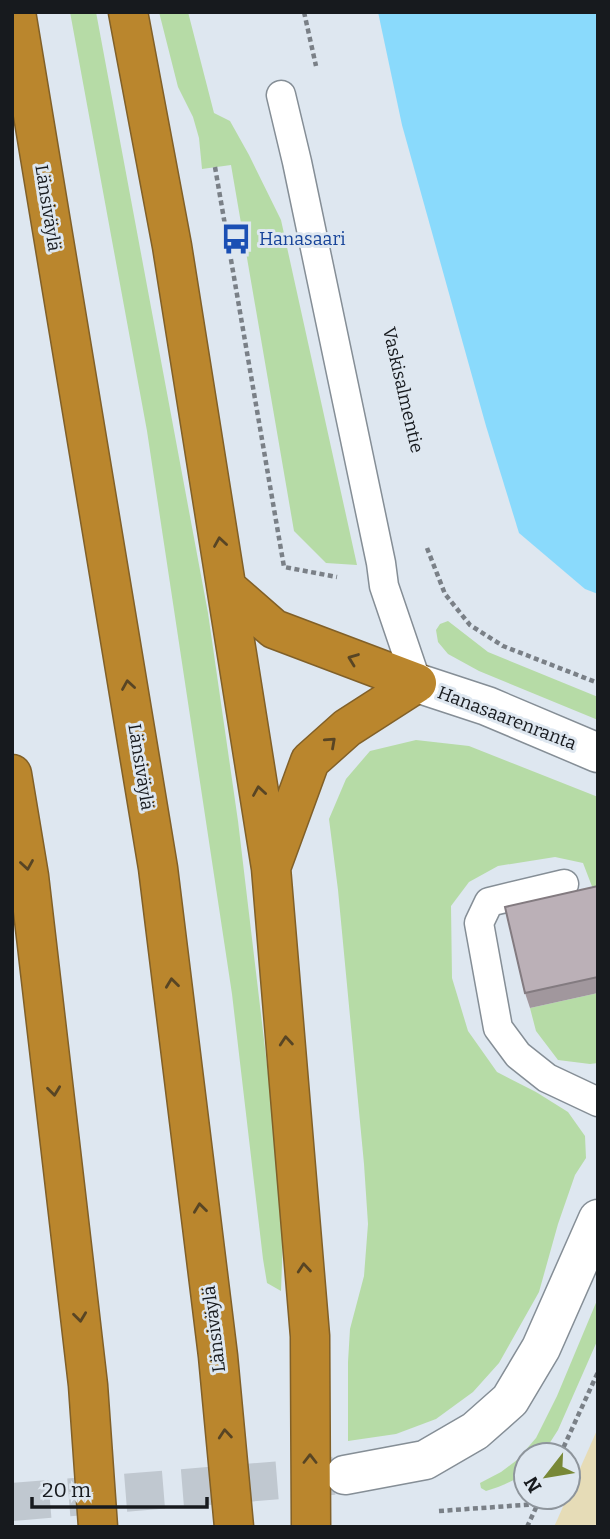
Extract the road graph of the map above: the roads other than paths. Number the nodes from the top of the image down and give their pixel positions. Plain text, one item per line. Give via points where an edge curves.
1 (16, 12) edge
2 (128, 12) edge
3 (281, 95) dead end
4 (227, 589) junction
5 (416, 683) junction
6 (598, 754) edge
7 (12, 774) edge
8 (271, 868) junction
9 (564, 884) dead end
10 (598, 1102) edge
11 (598, 1219) edge
12 (345, 1475) tunnel mouth
13 (98, 1527) edge
14 (234, 1527) edge
15 (311, 1527) edge

14 -> 1 highway, Länsiväylä via 218,1356 158,868
4 -> 2 highway via 172,246
3 - 5 lane via 384,586
5 -> 4 highway via 274,629
8 -> 4 highway
5 - 6 street, Hanasaarenranta via 487,706
8 -> 5 highway via 310,761 347,728
7 -> 13 highway via 29,876 88,1385
15 -> 8 highway via 310,1336
9 - 10 lane via 489,902 479,923 498,1028 519,1055 547,1078
11 - 12 street via 541,1348 510,1400 475,1431 425,1460

